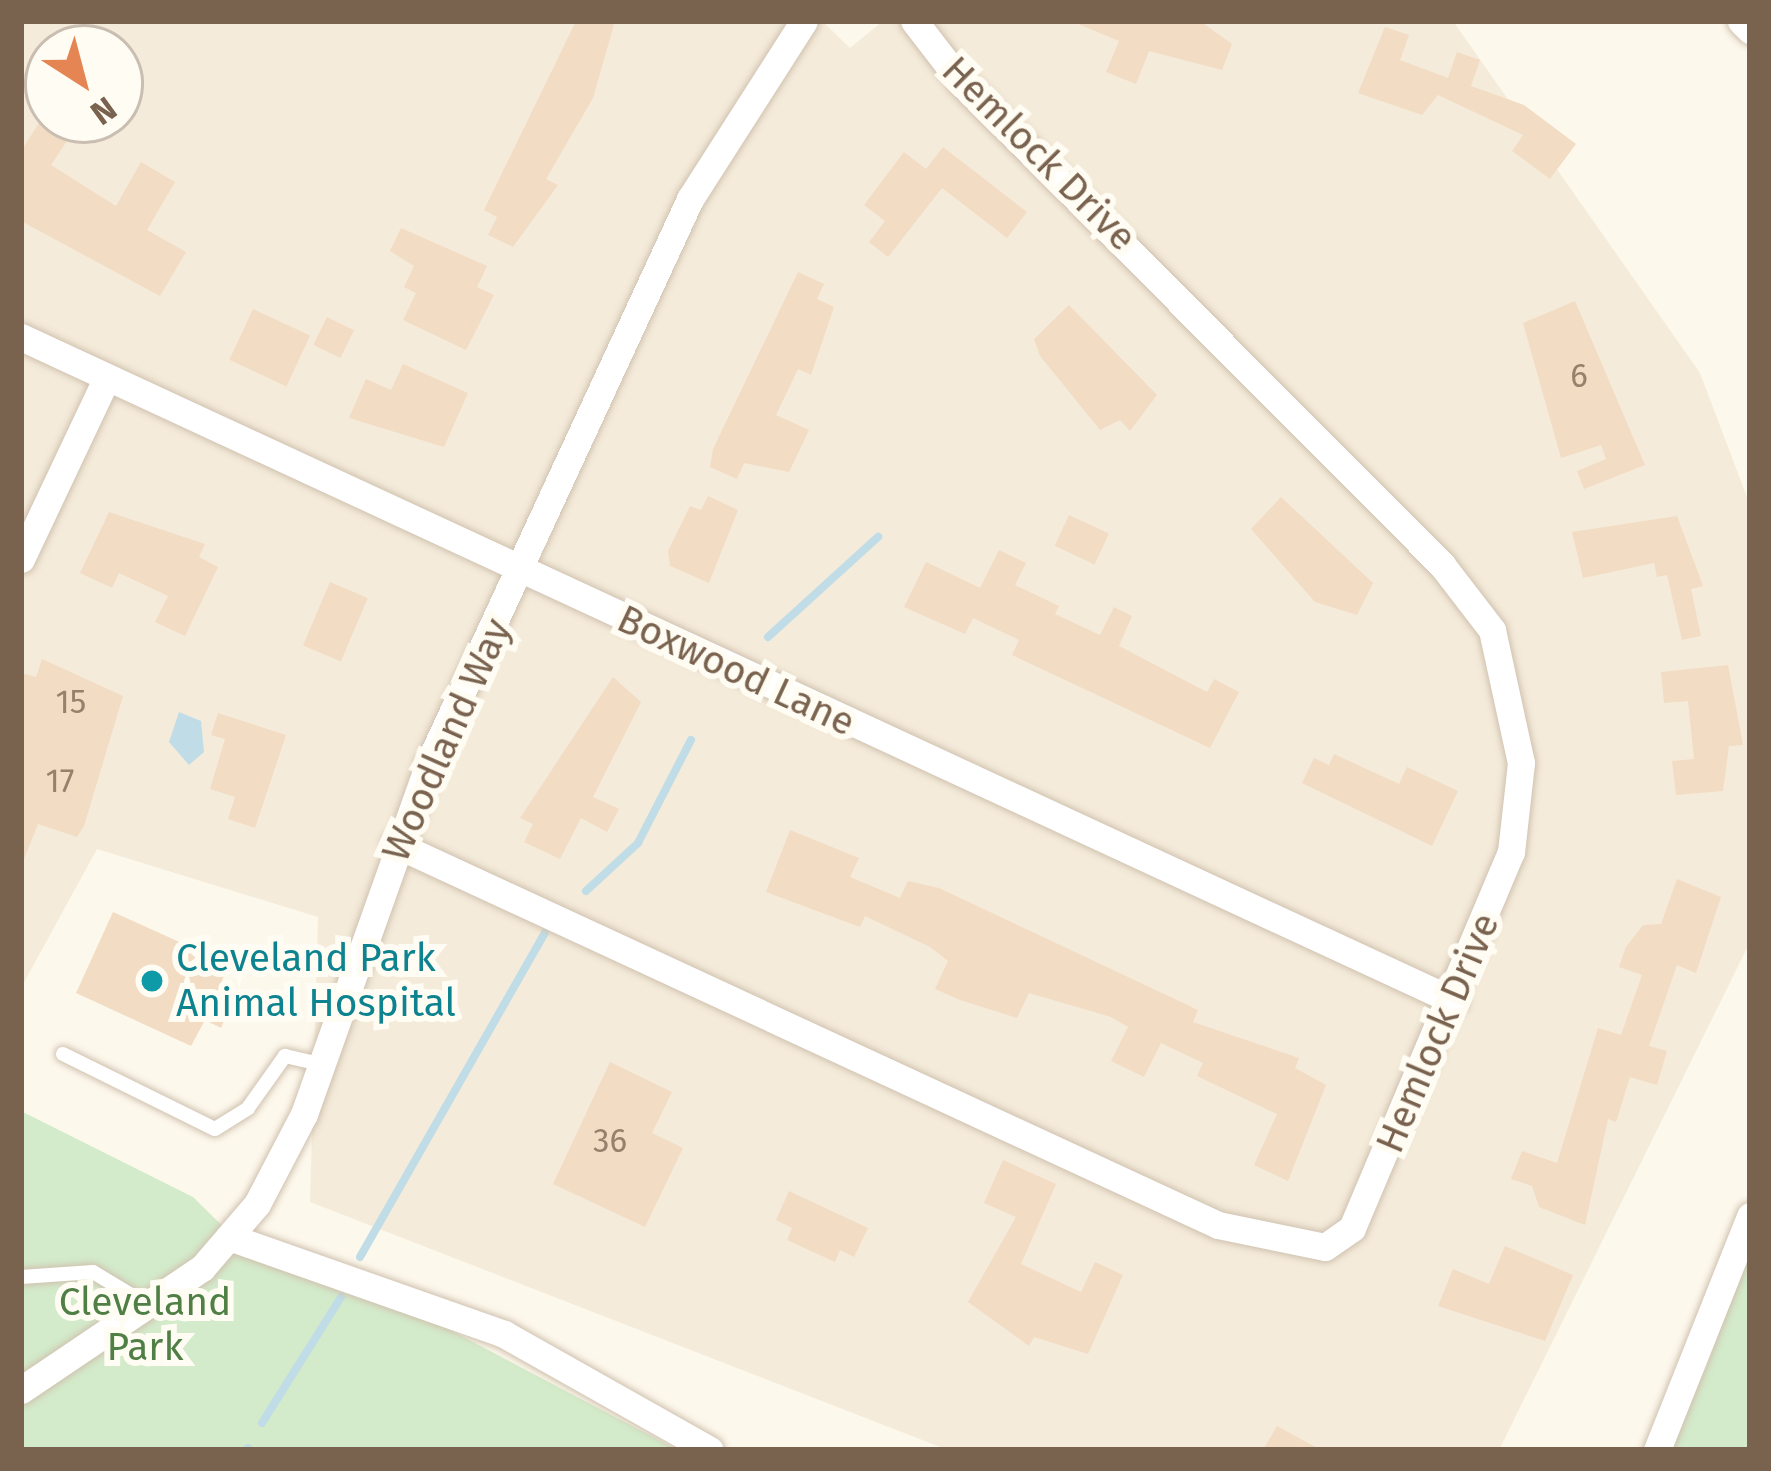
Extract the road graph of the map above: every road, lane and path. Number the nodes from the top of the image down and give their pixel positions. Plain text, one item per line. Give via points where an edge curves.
1 (804, 21) edge
2 (914, 21) edge
3 (1741, 21) edge
4 (1750, 30) edge
5 (21, 337) edge
6 (105, 381) junction
7 (21, 559) edge
8 (524, 574) junction
9 (395, 844) junction
10 (1454, 1001) junction
11 (63, 1054) dead end
12 (323, 1064) junction
13 (1750, 1216) edge
14 (229, 1237) junction
15 (21, 1276) edge
16 (151, 1306) junction
17 (21, 1390) edge
18 (710, 1450) edge
19 (1657, 1450) edge

1 - 8 street, Woodland Way via 710,159
2 - 10 street, Hemlock Drive via 962,83 1442,565 1492,630 1513,707 1520,811
3 - 4 street
5 - 6 street, Boxwood Lane
6 - 7 street
6 - 8 street, Boxwood Lane
8 - 9 street, Woodland Way
8 - 10 street, Boxwood Lane
9 - 10 street, Hemlock Drive via 1189,1212 1325,1247 1365,1204
9 - 12 street, Woodland Way
11 - 12 lane via 215,1129 248,1108 285,1056
12 - 14 street, Woodland Way via 257,1204
13 - 19 street
14 - 16 street, Woodland Way
14 - 18 street via 504,1334
15 - 16 lane via 93,1272
16 - 17 street, Woodland Way

